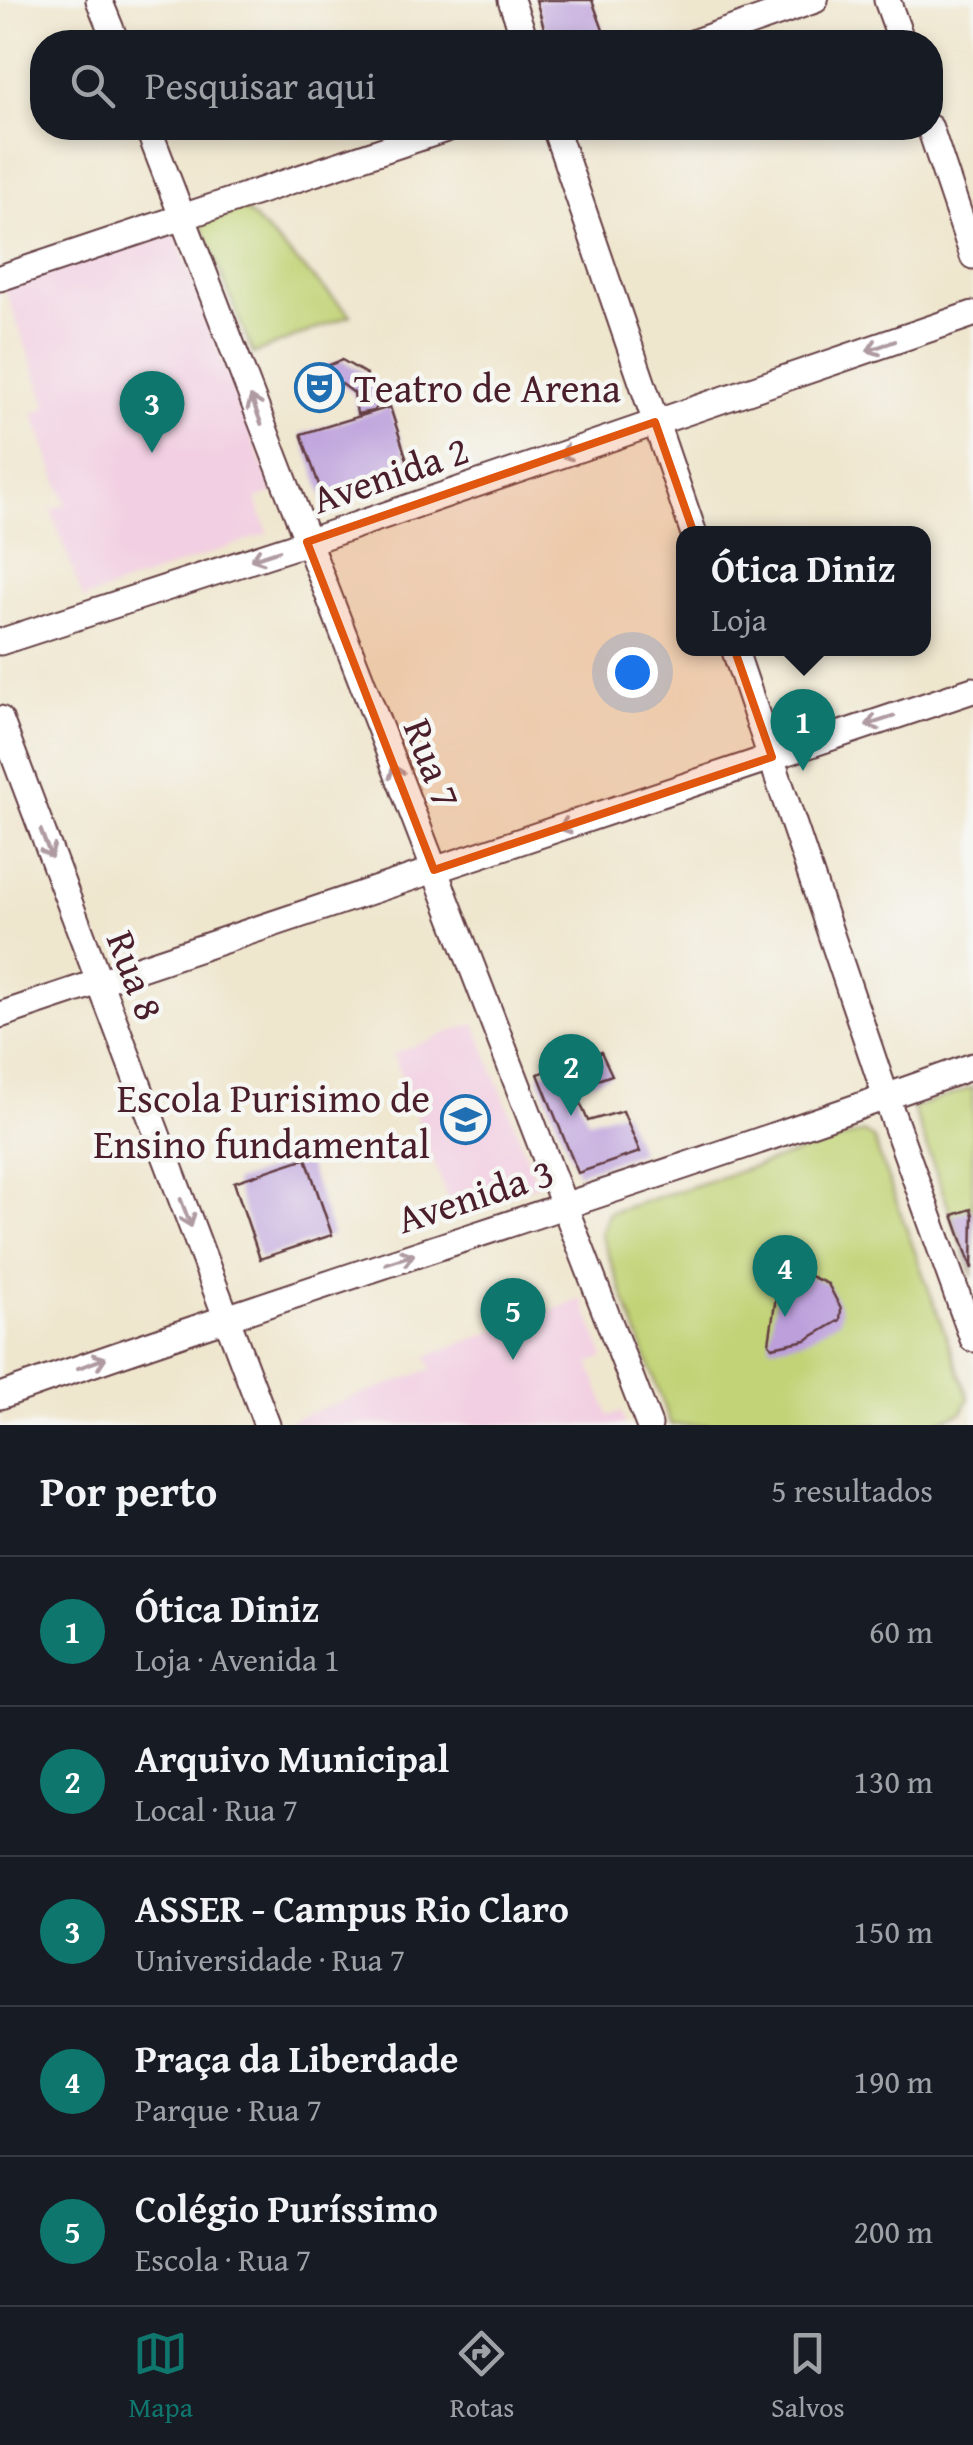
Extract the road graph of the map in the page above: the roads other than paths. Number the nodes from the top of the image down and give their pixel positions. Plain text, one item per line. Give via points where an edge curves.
1 (100, 0) edge
2 (511, 0) edge
3 (815, 0) edge
4 (887, 0) edge
5 (111, 30) edge
6 (522, 30) edge
7 (729, 30) edge
8 (898, 30) edge
9 (153, 140) edge
10 (414, 140) edge
11 (560, 140) edge
12 (934, 140) edge
13 (182, 217) junction
14 (973, 256) edge
15 (0, 278) edge
16 (973, 314) edge
17 (656, 422) junction
18 (691, 526) edge
19 (307, 542) junction
20 (0, 642) edge
21 (737, 656) edge
22 (973, 690) edge
23 (0, 720) edge
24 (772, 757) junction
25 (434, 870) junction
26 (98, 982) junction
27 (0, 1015) edge
28 (973, 1066) edge
29 (886, 1097) junction
30 (563, 1206) junction
31 (224, 1316) junction
32 (973, 1338) edge
33 (0, 1396) edge
34 (267, 1425) edge
35 (649, 1425) edge

1 - 5 street
2 - 6 street
3 - 7 street
4 - 8 street
9 - 13 street, Rua 7
10 - 13 street
11 - 17 street
12 - 14 street
13 - 15 street
19 -> 13 street, Rua 7
16 -> 17 street, Avenida 2
17 - 18 street
17 -> 19 street, Avenida 2
19 -> 20 street, Avenida 2
25 -> 19 street, Rua 7
21 - 24 street
22 -> 24 street
23 -> 26 street, Rua 8
24 -> 25 street
24 - 29 street
25 - 26 street
25 - 30 street, Rua 7
26 - 27 street
26 -> 31 street, Rua 8
28 - 29 street, Avenida 3
29 - 30 street, Avenida 3
29 - 32 street
31 -> 30 street, Avenida 3
30 - 35 street, Rua 7
33 -> 31 street, Avenida 3
31 - 34 street, Rua 8

